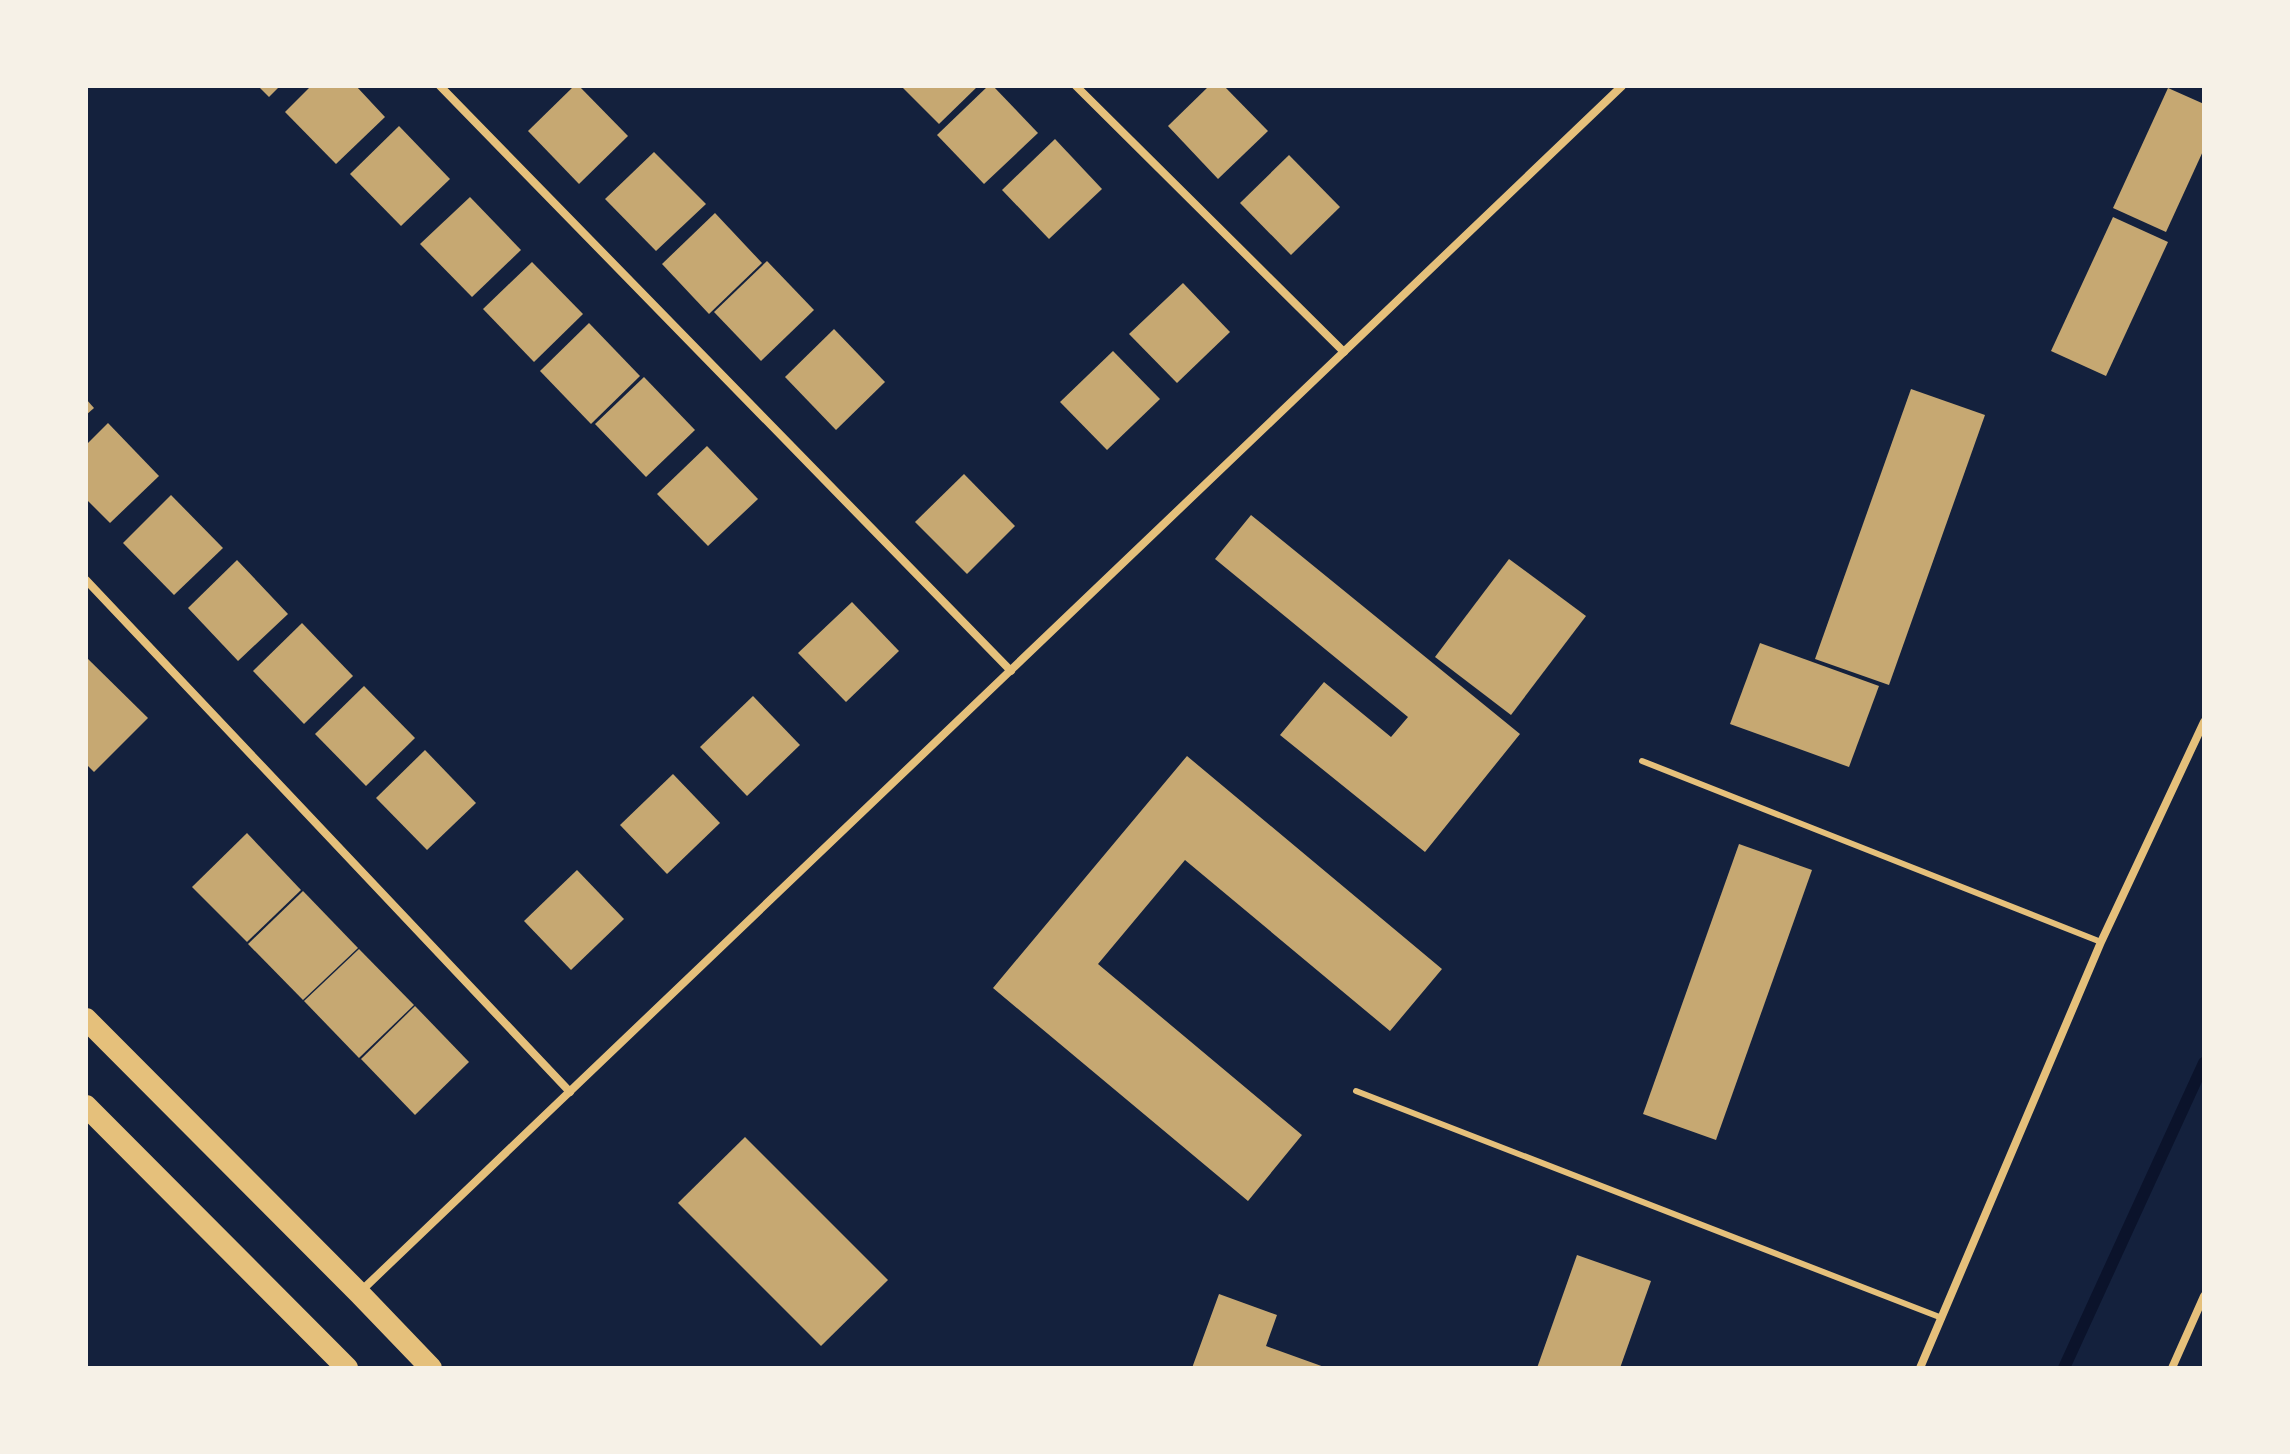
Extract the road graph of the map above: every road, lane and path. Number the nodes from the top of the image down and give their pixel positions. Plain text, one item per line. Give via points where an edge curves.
1 (440, 86) edge
2 (1076, 86) edge
3 (1622, 86) edge
4 (1344, 352) junction
5 (86, 580) edge
6 (1011, 671) junction
7 (2204, 722) edge
8 (1642, 761) dead end
9 (2101, 942) junction
10 (86, 1019) edge
11 (1356, 1091) dead end
12 (570, 1092) junction
13 (86, 1106) edge
14 (359, 1293) junction
15 (2204, 1296) edge
16 (1942, 1318) junction
17 (347, 1368) edge
18 (431, 1368) edge
19 (1920, 1368) edge
20 (2172, 1368) edge

1 - 6 street
2 - 4 street
3 - 4 street
4 - 6 street
5 - 12 street
6 - 12 street
7 - 9 street
8 - 9 lane
9 - 16 street
10 - 14 highway
11 - 16 lane
12 - 14 street
13 - 17 highway
14 - 18 highway
15 - 20 street
16 - 19 street

